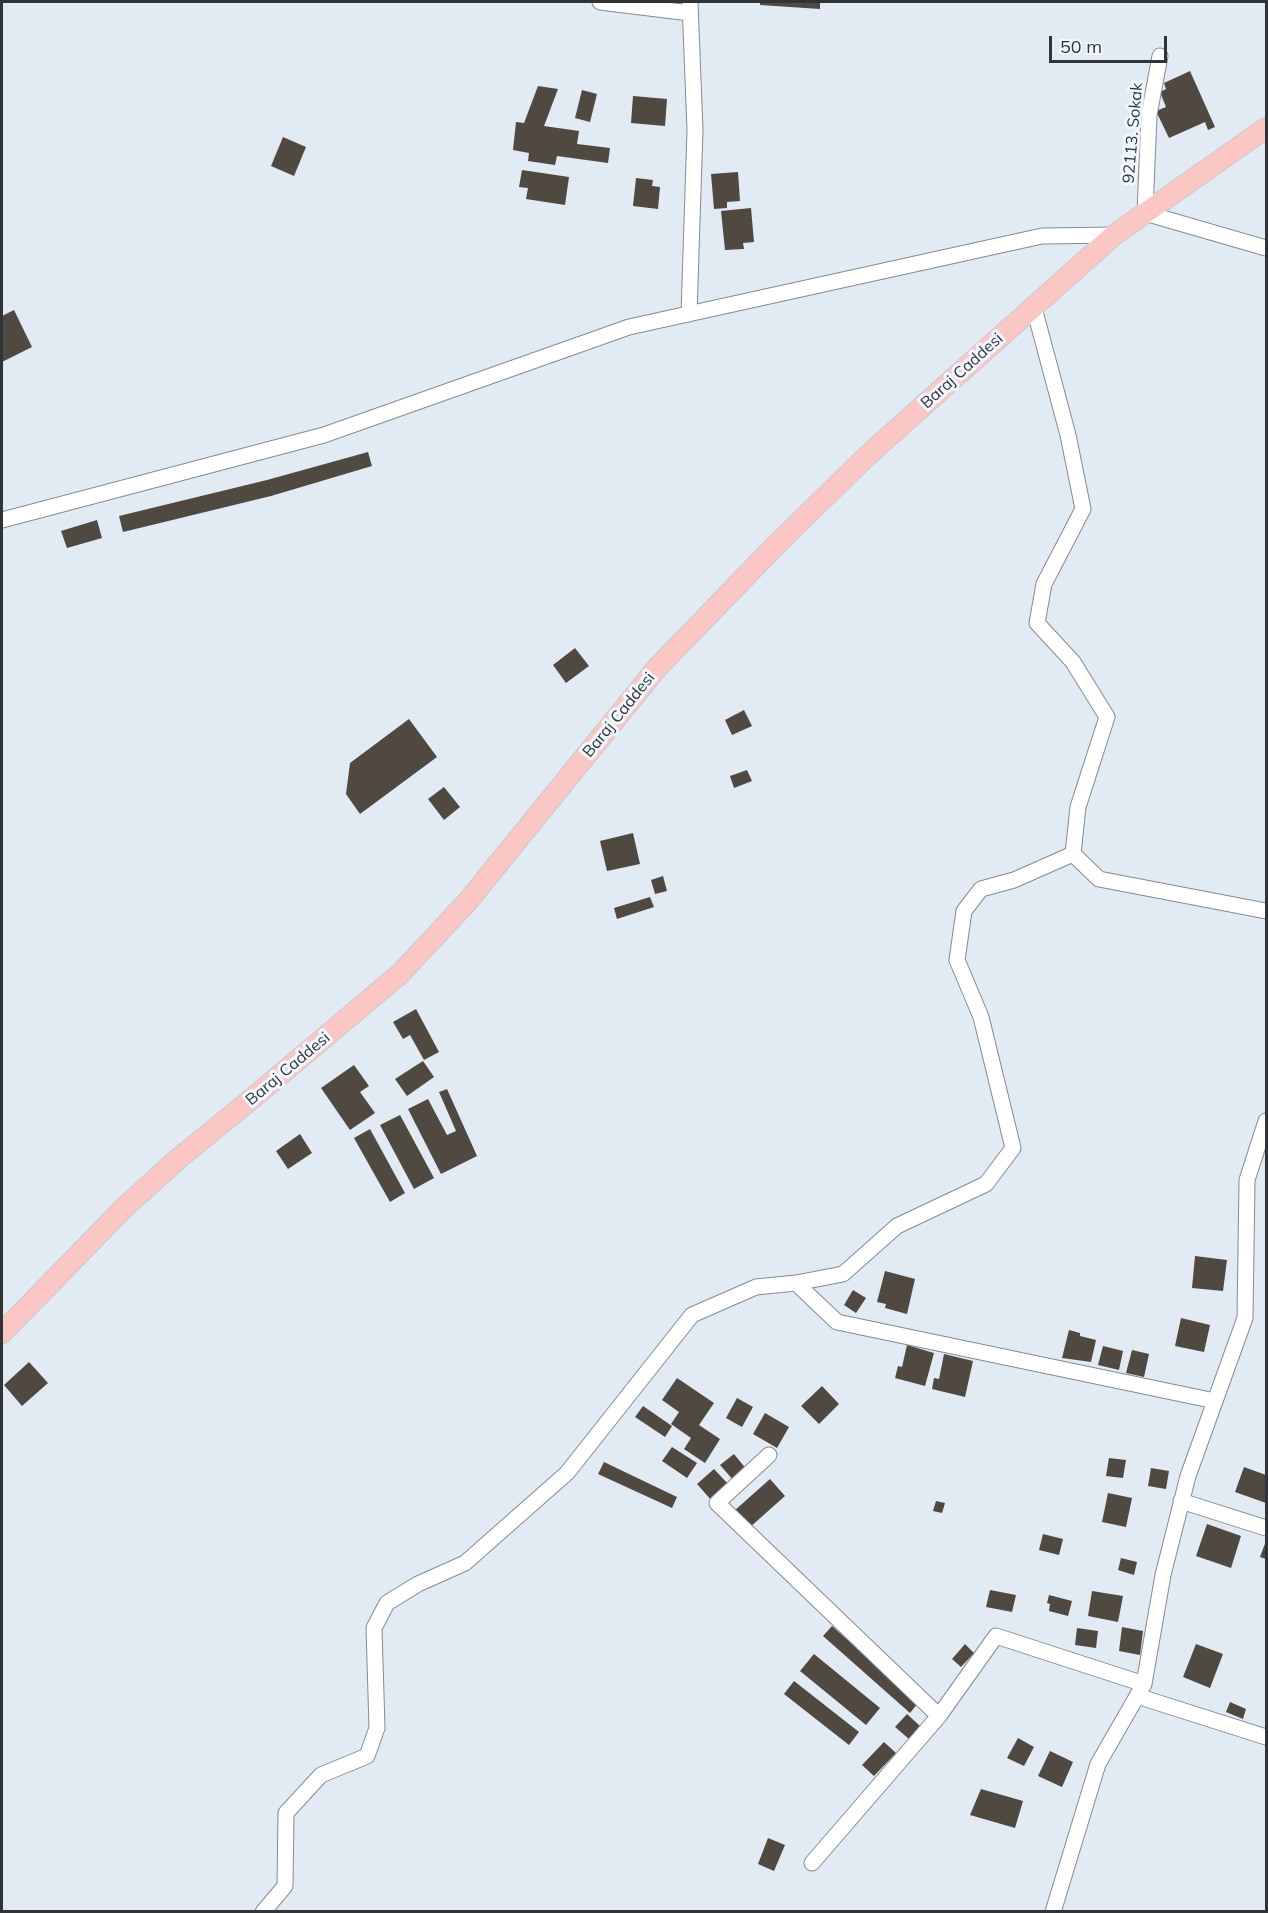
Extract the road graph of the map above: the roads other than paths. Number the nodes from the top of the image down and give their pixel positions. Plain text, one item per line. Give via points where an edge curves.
1 (600, 2) edge
2 (690, 7) edge
3 (1160, 56) dead end
4 (1266, 128) edge
5 (1145, 213) junction
6 (1114, 235) junction
7 (1266, 248) edge
8 (1034, 308) junction
9 (688, 314) junction
10 (2, 520) edge
11 (1074, 854) junction
12 (1266, 910) edge
13 (1266, 1121) edge
14 (796, 1283) junction
15 (2, 1333) edge
16 (1215, 1401) junction
17 (769, 1455) dead end
18 (1181, 1501) junction
19 (1266, 1528) edge
20 (1141, 1690) junction
21 (939, 1716) junction
22 (1266, 1737) edge
23 (812, 1863) dead end
24 (263, 1911) edge
25 (1053, 1911) edge

1 - 2 street
2 - 9 street via 695,130
3 - 5 street, 92113. Sokak via 1149,115
4 - 5 main road, Baraj Caddesi
5 - 6 main road, Baraj Caddesi
5 - 7 street
6 - 8 main road, Baraj Caddesi
6 - 9 street via 1042,236
8 - 11 street via 1083,509 1044,584 1037,623 1073,662 1107,717 1078,807
8 - 15 main road, Baraj Caddesi via 867,456 696,627 657,668 468,901 401,973 179,1158 125,1207
9 - 10 street via 629,327 324,435
11 - 12 street via 1099,879
11 - 14 street via 1014,880 981,888 964,911 957,960 981,1017 1013,1148 986,1184 897,1226 843,1274
13 - 16 street via 1247,1180 1245,1318
14 - 16 street via 837,1322
14 - 24 street via 756,1287 692,1315 567,1473 465,1563 387,1603 374,1628 377,1728 367,1756 321,1775 286,1813 285,1886
16 - 18 street
17 - 21 street via 717,1503
18 - 19 street
18 - 20 street
20 - 21 street via 996,1636
20 - 22 street
20 - 25 street via 1098,1764
21 - 23 street

